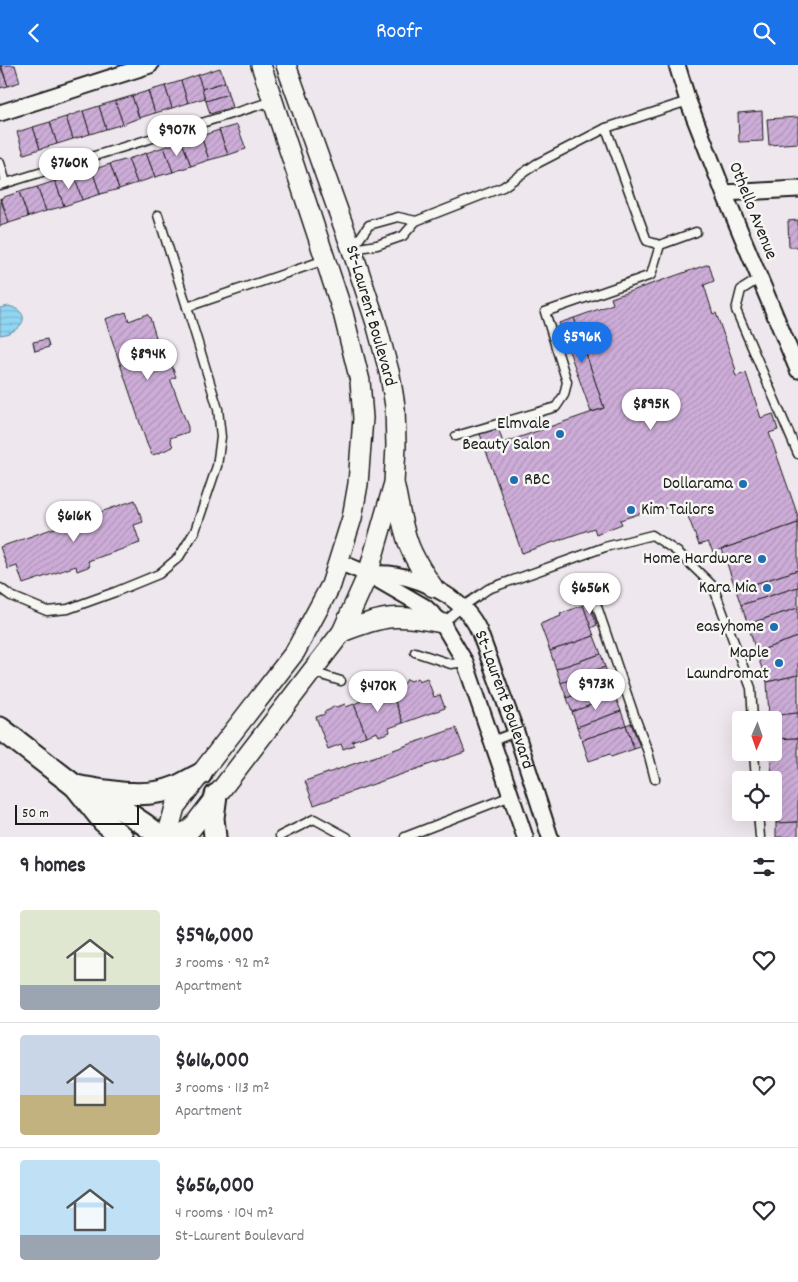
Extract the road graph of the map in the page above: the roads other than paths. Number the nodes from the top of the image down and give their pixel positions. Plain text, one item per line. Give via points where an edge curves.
1 (150, 65) edge
2 (261, 65) edge
3 (286, 65) edge
4 (677, 65) edge
5 (273, 101) junction
6 (688, 101) junction
7 (0, 113) edge
8 (606, 128) junction
9 (0, 163) edge
10 (3, 184) edge
11 (798, 189) edge
12 (724, 193) junction
13 (158, 215) dead end
14 (416, 221) junction
15 (696, 233) dead end
16 (660, 245) junction
17 (352, 250) junction
18 (326, 260) junction
19 (760, 278) junction
20 (187, 307) junction
21 (798, 370) edge
22 (456, 437) dead end
23 (798, 454) edge
24 (394, 483) junction
25 (339, 562) junction
26 (368, 574) junction
27 (590, 583) dead end
28 (434, 587) junction
29 (0, 588) edge
30 (462, 607) junction
31 (442, 623) junction
32 (342, 632) junction
33 (416, 652) dead end
34 (465, 662) junction
35 (312, 673) junction
36 (341, 681) dead end
37 (752, 711) edge
38 (0, 728) edge
39 (516, 731) junction
40 (492, 741) junction
41 (201, 774) junction
42 (655, 779) dead end
43 (75, 786) junction
44 (216, 795) junction
45 (511, 796) junction
46 (759, 821) edge
47 (280, 836) edge
48 (122, 837) edge
49 (161, 837) edge
50 (167, 837) edge
51 (175, 837) edge
52 (215, 837) edge
53 (347, 837) edge
54 (405, 837) edge
55 (526, 837) edge
56 (550, 837) edge
57 (760, 837) edge

1 - 7 street
2 - 5 street, St-Laurent Boulevard
3 - 17 street, St-Laurent Boulevard
4 - 6 street, Othello Avenue
5 - 10 lane
5 - 18 street, St-Laurent Boulevard
6 - 8 lane
6 - 12 street, Othello Avenue
8 - 14 lane via 536,165 503,187
8 - 16 lane via 647,241
9 - 10 lane
11 - 12 street
12 - 19 street, Othello Avenue
13 - 20 lane
14 - 17 lane via 403,236
14 - 17 lane via 398,217 370,225
15 - 16 lane
16 - 22 lane via 651,275 545,312 567,382 556,407
17 - 18 street
17 - 24 street, St-Laurent Boulevard via 390,375 395,406
18 - 20 lane
18 - 25 street, St-Laurent Boulevard via 360,381 363,418 358,484
19 - 21 street, Othello Avenue
19 - 23 lane via 741,290 736,310
20 - 29 lane via 218,409 221,437 216,466 195,531 179,557 159,573 68,609 47,611 28,605
24 - 26 street, St-Laurent Boulevard
24 - 28 street via 409,546
25 - 26 street, St-Laurent Boulevard
25 - 41 street, St-Laurent Boulevard via 331,585 295,652
26 - 28 street, St-Laurent Boulevard via 396,575
26 - 31 street, St-Laurent Boulevard via 425,607
26 - 32 street, St-Laurent Boulevard
27 - 42 lane
28 - 30 street, St-Laurent Boulevard
30 - 31 lane
30 - 37 lane via 488,589 513,579 604,547 652,535 686,558 713,586 751,687
30 - 39 street, St-Laurent Boulevard via 477,626
31 - 32 street via 389,617
31 - 34 street, St-Laurent Boulevard
32 - 35 street, St-Laurent Boulevard
33 - 34 lane via 451,664
34 - 40 street, St-Laurent Boulevard
35 - 36 lane
35 - 44 street, St-Laurent Boulevard
38 - 43 main road
39 - 40 lane
39 - 56 street, St-Laurent Boulevard
40 - 45 street, St-Laurent Boulevard
41 - 43 main road via 174,787 147,793 115,793
41 - 50 street, St-Laurent Boulevard via 175,807
43 - 48 main road via 103,821
43 - 49 main road via 119,807
44 - 51 street, St-Laurent Boulevard via 191,829
44 - 52 main road
45 - 54 lane
45 - 55 street, St-Laurent Boulevard
46 - 57 lane
47 - 53 lane via 314,819

